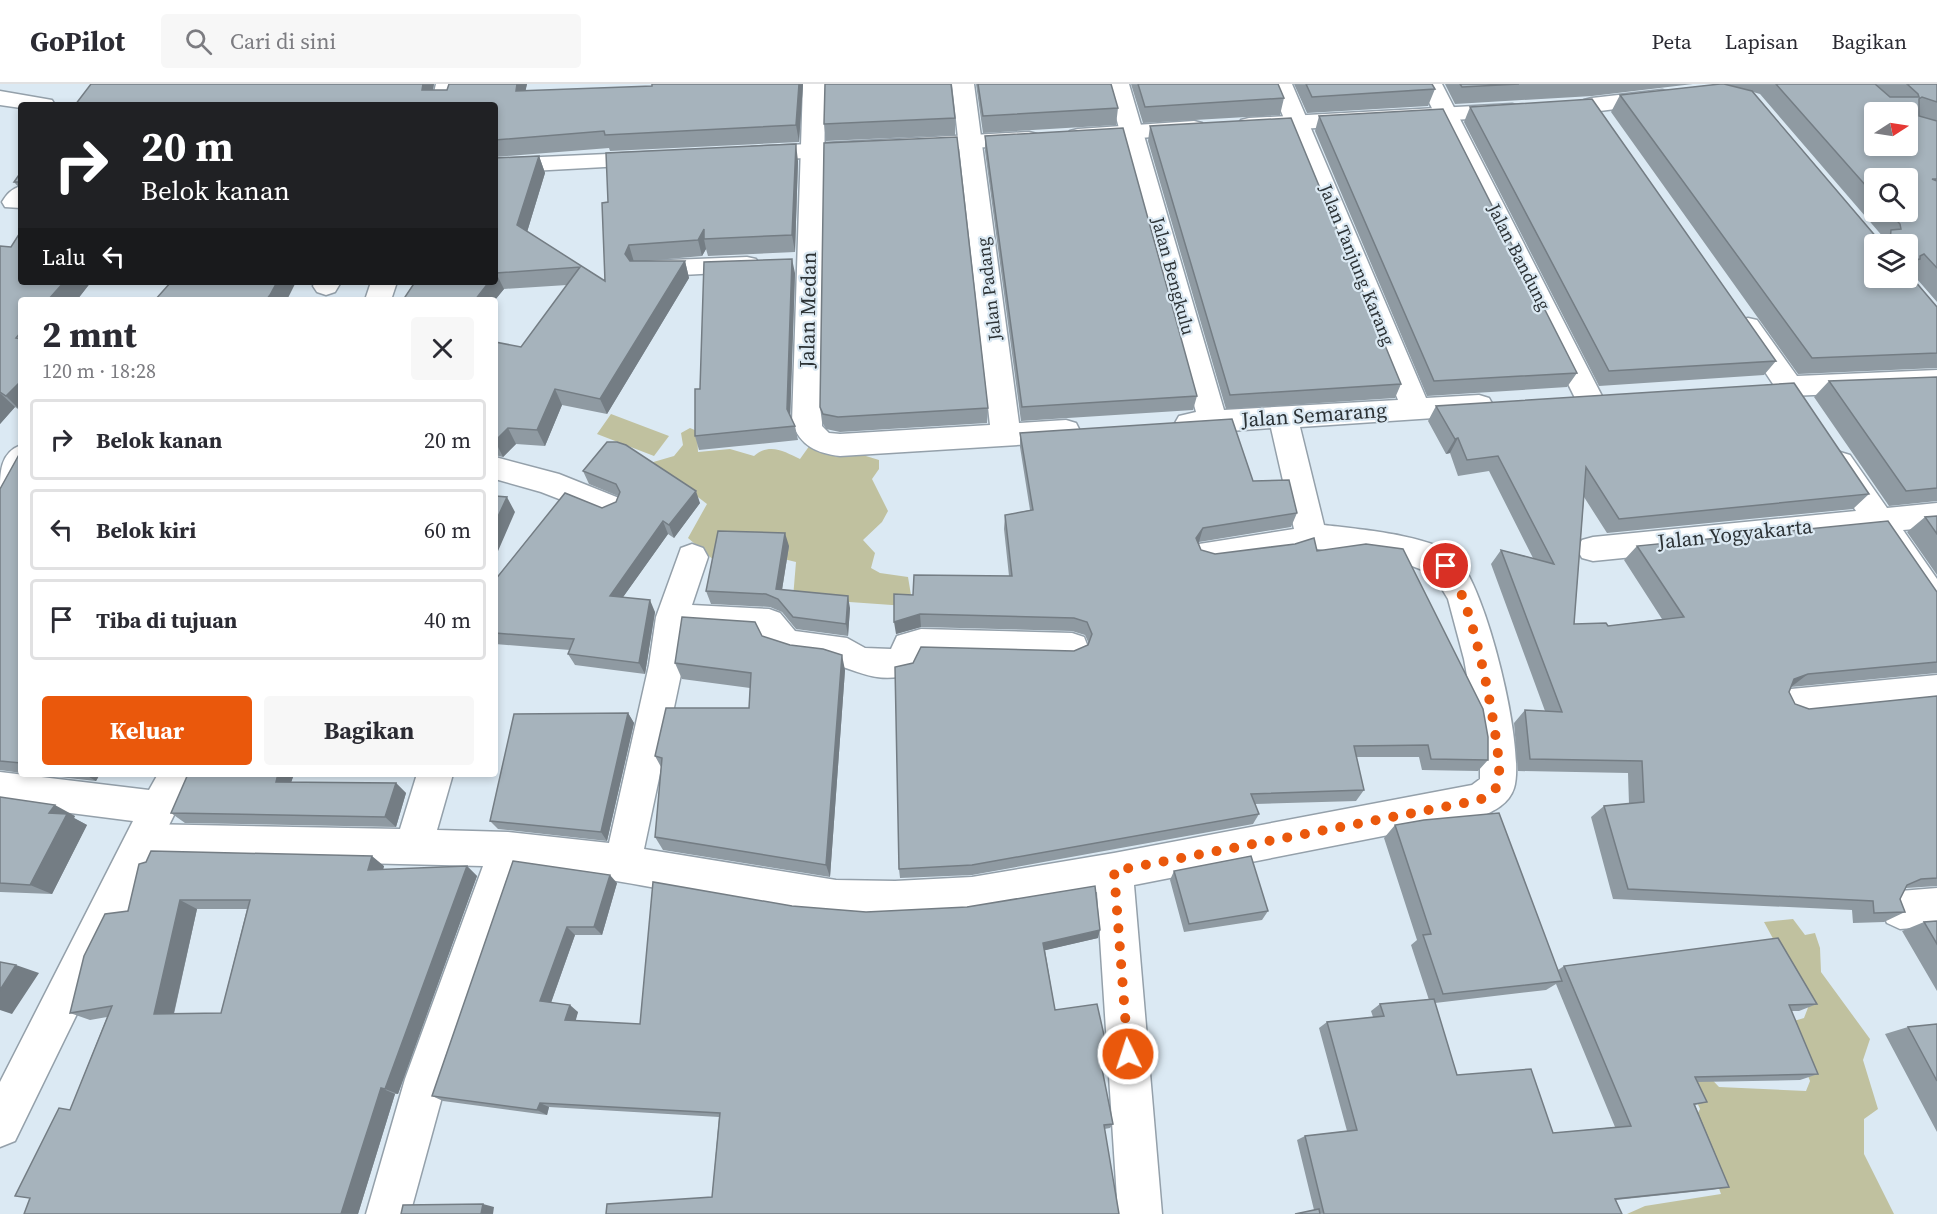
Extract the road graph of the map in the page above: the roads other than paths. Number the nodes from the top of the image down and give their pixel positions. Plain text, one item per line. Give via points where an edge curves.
1 (447, 84) edge
2 (814, 84) edge
3 (963, 84) edge
4 (1118, 84) edge
5 (1281, 84) edge
6 (1431, 84) edge
7 (1682, 95) edge
8 (0, 98) edge
9 (25, 102) edge
10 (443, 102) edge
11 (1537, 109) edge
12 (1589, 112) edge
13 (1448, 115) junction
14 (1298, 122) junction
15 (1131, 132) junction
16 (971, 143) junction
17 (813, 152) junction
18 (731, 155) edge
19 (673, 158) edge
20 (498, 166) edge
21 (790, 263) junction
22 (645, 269) edge
23 (1734, 308) edge
24 (1937, 380) edge
25 (1789, 386) junction
26 (1754, 388) edge
27 (1555, 400) edge
28 (1509, 403) edge
29 (1416, 409) junction
30 (1808, 414) edge
31 (1283, 417) junction
32 (1213, 422) junction
33 (1167, 424) edge
34 (1098, 429) edge
35 (1006, 435) junction
36 (1827, 443) edge
37 (18, 460) edge
38 (498, 469) edge
39 (0, 482) edge
40 (608, 506) edge
41 (1937, 515) edge
42 (1878, 520) junction
43 (1311, 536) junction
44 (1593, 549) dead end
45 (1210, 553) edge
46 (692, 557) dead end
47 (1937, 605) edge
48 (672, 617) junction
49 (1072, 647) dead end
50 (1937, 690) edge
51 (1791, 704) edge
52 (175, 777) edge
53 (434, 777) edge
54 (0, 788) edge
55 (152, 824) junction
56 (412, 848) junction
57 (508, 849) junction
58 (623, 862) junction
59 (1114, 871) junction
60 (1937, 907) edge
61 (1900, 910) edge
62 (0, 1126) edge
63 (387, 1214) edge
64 (1140, 1214) edge

1 - 10 street
2 - 17 street, Jalan Medan
3 - 16 street, Jalan Padang
4 - 15 street, Jalan Bengkulu
5 - 14 street, Jalan Tanjung Karang
6 - 13 street, Jalan Bandung
7 - 12 street
8 - 9 street
11 - 13 street
13 - 14 street
13 - 27 street, Jalan Bandung via 1601,397
14 - 15 street
14 - 29 street, Jalan Tanjung Karang
15 - 16 street
15 - 32 street, Jalan Bengkulu
16 - 17 street
16 - 35 street, Jalan Padang
17 - 18 street
17 - 21 street, Jalan Medan
19 - 20 street
21 - 22 street
21 - 35 street, Jalan Medan via 806,423 814,439 840,445
23 - 25 street
24 - 25 street
25 - 26 street
25 - 30 street
28 - 29 street, Jalan Semarang
29 - 31 street, Jalan Semarang
31 - 32 street, Jalan Semarang
31 - 43 street
32 - 33 street, Jalan Semarang
34 - 35 street
36 - 42 street
37 - 39 street
38 - 40 street via 548,482
41 - 42 street, Jalan Yogyakarta
42 - 44 street, Jalan Yogyakarta
42 - 47 street
43 - 45 street via 1289,543
43 - 59 street via 1379,545 1434,559 1455,575 1480,653 1500,767 1496,788 1480,800
46 - 48 street
48 - 49 street via 769,623 780,640 847,652 860,661 901,663 909,646 921,643
48 - 58 street via 666,665
50 - 51 street
52 - 55 street
53 - 56 street
54 - 55 street
55 - 56 street
55 - 62 street
56 - 57 street
57 - 58 street
57 - 63 street via 426,1079
58 - 59 street via 836,898 972,895
59 - 64 street
60 - 61 street

